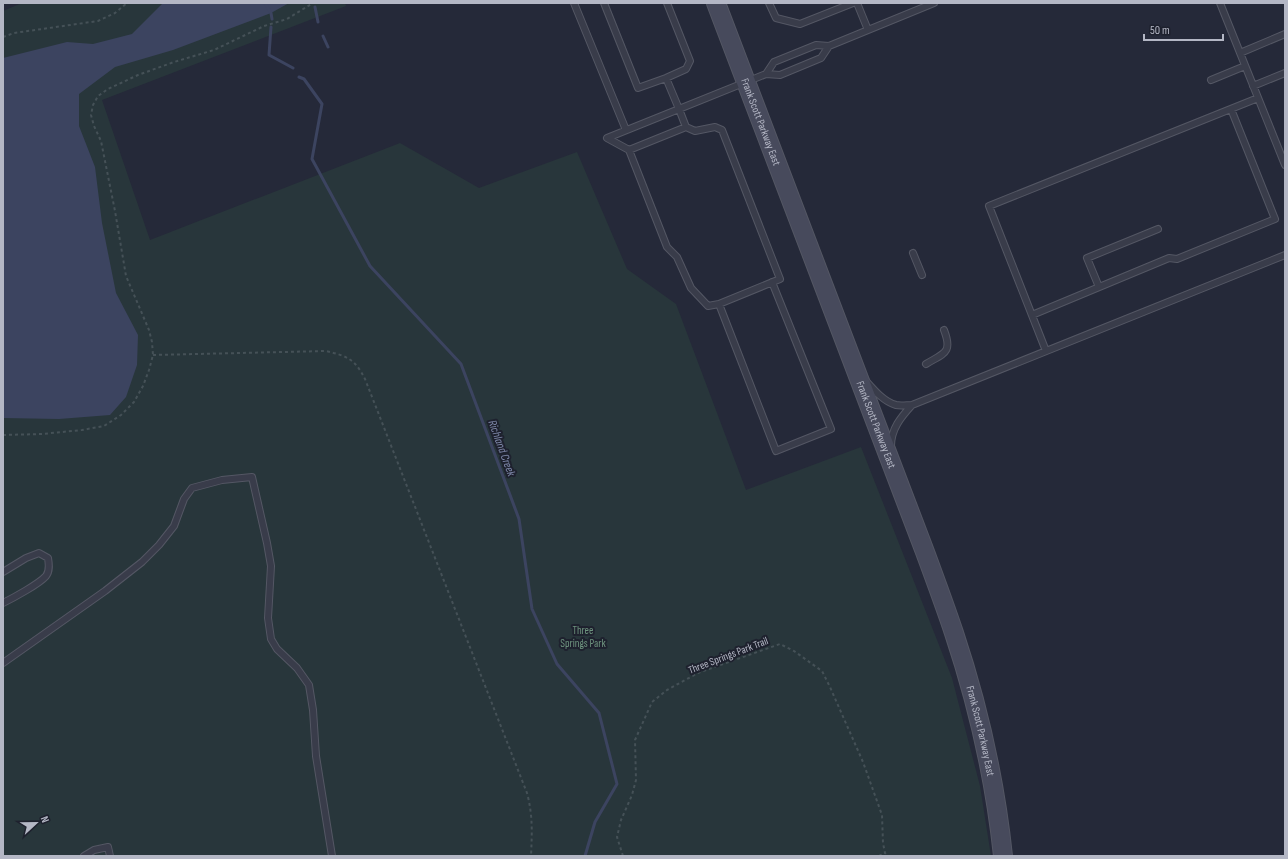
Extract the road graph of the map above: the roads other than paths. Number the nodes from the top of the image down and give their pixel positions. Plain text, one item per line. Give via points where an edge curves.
1 (574, 3) edge
2 (604, 3) edge
3 (667, 3) edge
4 (716, 3) edge
5 (769, 3) edge
6 (853, 3) edge
7 (857, 3) edge
8 (934, 3) edge
9 (1220, 3) edge
10 (868, 30) junction
11 (1285, 34) edge
12 (829, 46) junction
13 (1240, 53) junction
14 (1245, 66) junction
15 (1285, 73) edge
16 (766, 74) junction
17 (666, 78) junction
18 (1211, 80) dead end
19 (746, 81) junction
20 (1253, 86) junction
21 (1258, 98) junction
22 (678, 109) junction
23 (1231, 109) junction
24 (686, 127) junction
25 (626, 130) junction
26 (629, 150) junction
27 (1285, 165) edge
28 (1158, 229) dead end
29 (913, 253) dead end
30 (1285, 255) edge
31 (922, 275) dead end
32 (772, 282) junction
33 (1099, 287) junction
34 (719, 304) junction
35 (1032, 315) junction
36 (944, 330) dead end
37 (1046, 351) junction
38 (926, 364) dead end
39 (856, 370) junction
40 (912, 405) junction
41 (891, 464) junction
42 (3, 572) edge
43 (3, 602) edge
44 (3, 663) edge
45 (84, 856) edge
46 (110, 856) edge
47 (332, 856) edge
48 (1003, 856) edge

1 - 25 lane
2 - 17 lane via 638,88
3 - 17 lane via 690,61 686,69
4 - 19 main road, Frank Scott Parkway East
5 - 6 lane via 776,18 800,24
7 - 10 lane
8 - 10 lane
9 - 13 lane
10 - 12 lane
11 - 13 lane
12 - 16 lane via 816,45 774,62
12 - 16 lane via 821,58 780,75
13 - 14 lane
14 - 18 lane
14 - 20 lane
15 - 20 lane
16 - 19 lane
17 - 22 lane
19 - 22 lane
19 - 39 main road, Frank Scott Parkway East
20 - 21 lane
21 - 23 lane
21 - 27 lane
22 - 24 lane
22 - 25 lane
23 - 33 lane via 1276,219
23 - 35 lane via 989,206
24 - 26 lane
24 - 32 lane via 695,131 715,127 722,130 780,279
25 - 26 lane via 607,138
26 - 34 lane via 667,247 677,257 691,288 708,306
28 - 33 lane via 1087,258
29 - 31 lane
30 - 37 lane
32 - 34 lane
32 - 34 lane via 831,429 776,451
33 - 35 lane
35 - 37 lane
36 - 38 lane via 949,347 946,352
37 - 40 lane
39 - 40 lane via 887,400 896,405
39 - 41 main road, Frank Scott Parkway East
40 - 41 lane via 901,416 891,438
41 - 48 main road, Frank Scott Parkway East via 954,632 973,696 990,766
42 - 43 lane via 39,553 48,558 46,576
44 - 47 lane via 142,562 174,526 184,499 192,488 252,476 270,566 268,618 271,639 276,649 297,668 309,685 316,756
45 - 46 lane via 108,846

